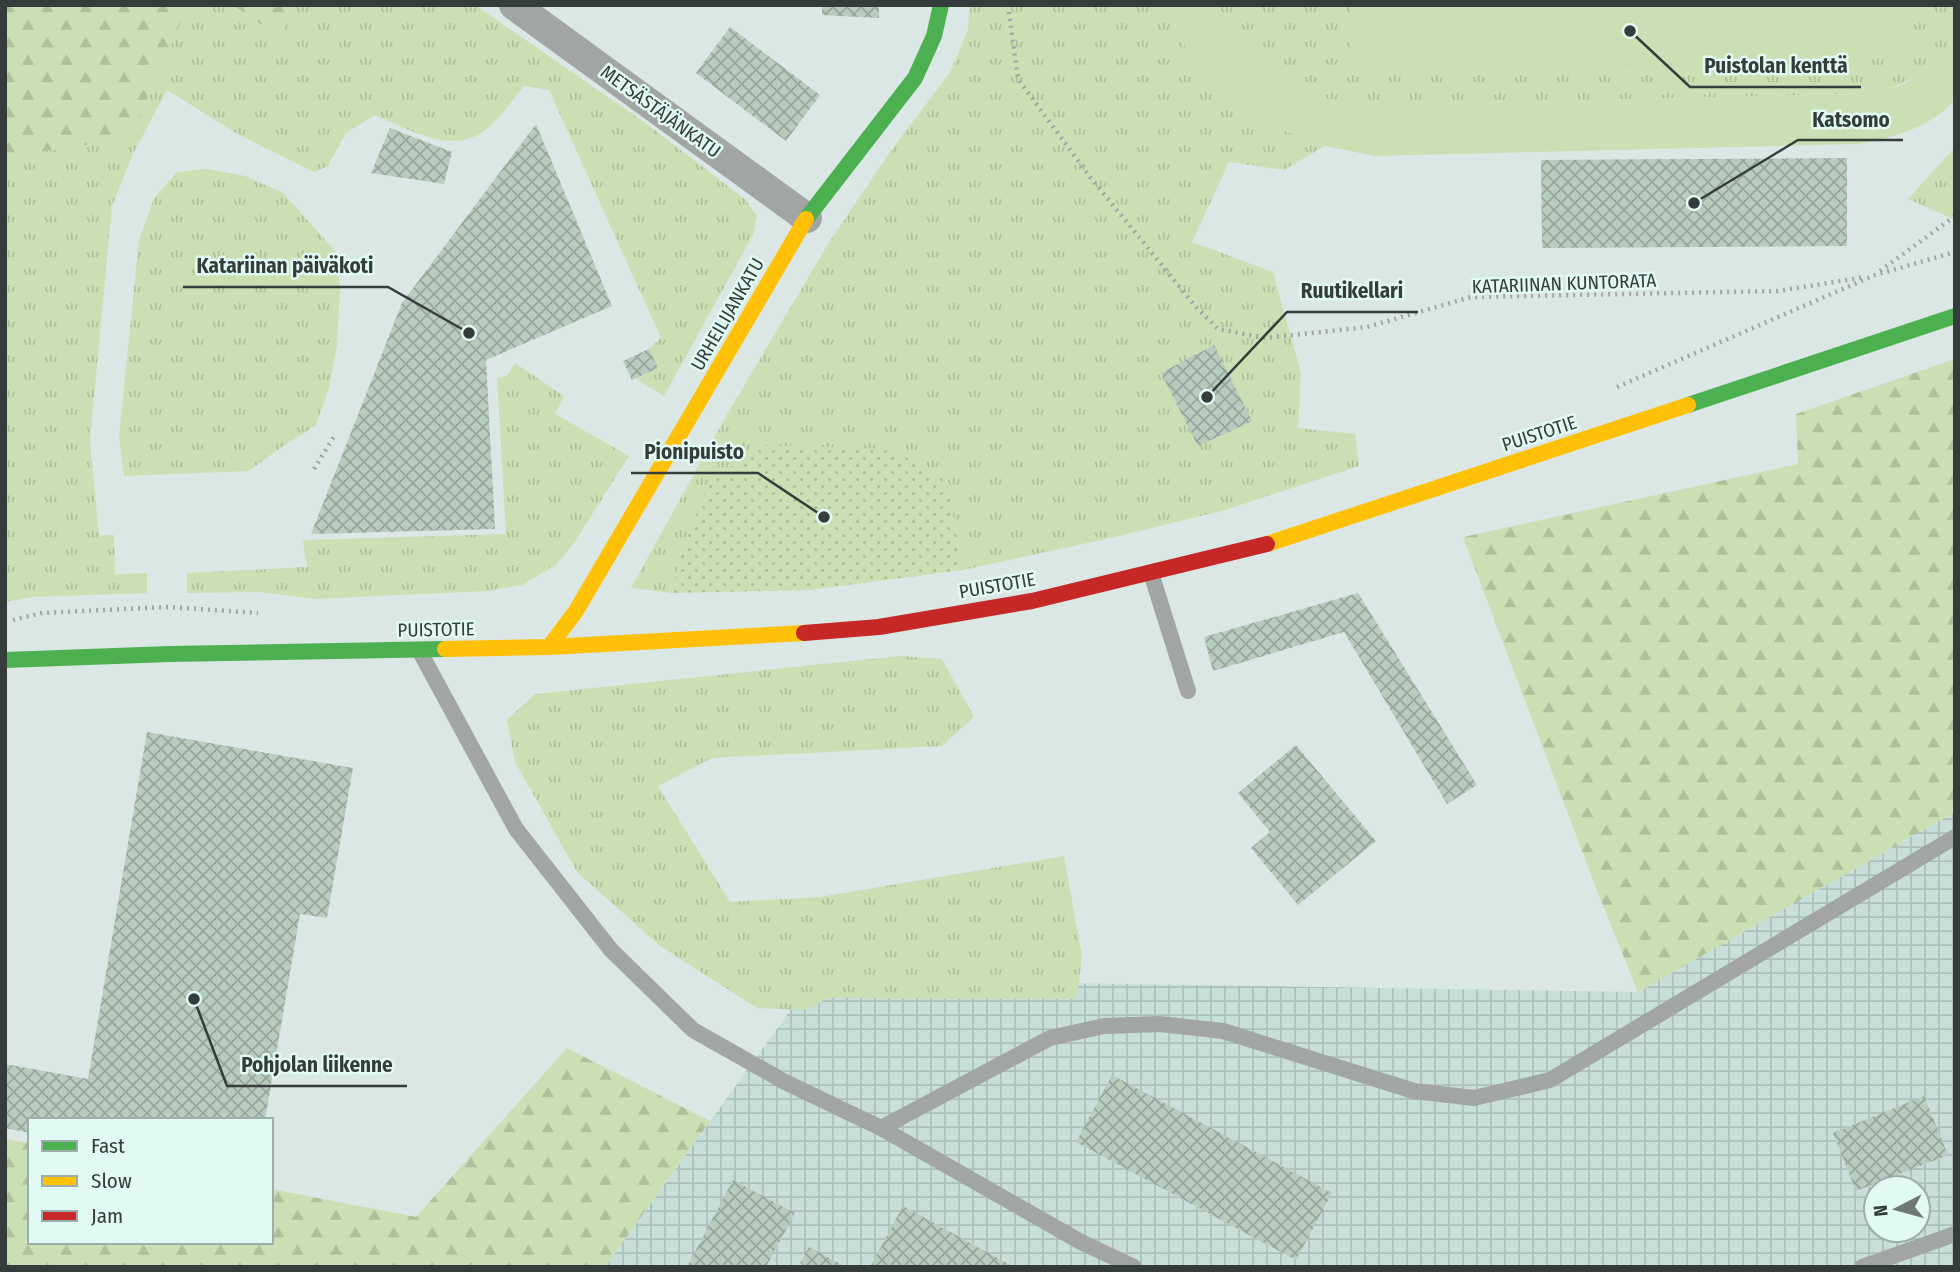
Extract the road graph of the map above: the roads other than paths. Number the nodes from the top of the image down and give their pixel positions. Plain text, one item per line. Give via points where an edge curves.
1 (514, 5) edge
2 (941, 5) edge
3 (807, 218) junction
4 (1955, 316) edge
5 (1151, 573) junction
6 (549, 647) junction
7 (419, 650) junction
8 (5, 660) edge
9 (1188, 691) dead end
10 (1955, 837) edge
11 (881, 1128) junction
12 (1955, 1234) edge
13 (1134, 1267) edge
14 (1862, 1267) edge

1 - 3 street, METSÄSTÄJÄNKATU
2 - 3 street, URHEILIJANKATU via 934,36 915,78
3 - 6 street, URHEILIJANKATU via 576,611
4 - 5 street, PUISTOTIE via 1263,544
5 - 6 street, PUISTOTIE via 1032,601 879,627
5 - 9 lane
6 - 7 street, PUISTOTIE
7 - 8 street, PUISTOTIE
7 - 11 lane via 516,828 611,950 693,1030 785,1082
10 - 11 lane via 1550,1080 1474,1098 1414,1091 1223,1031 1160,1024 1104,1026 1051,1038
11 - 13 lane via 1081,1242
12 - 14 lane

